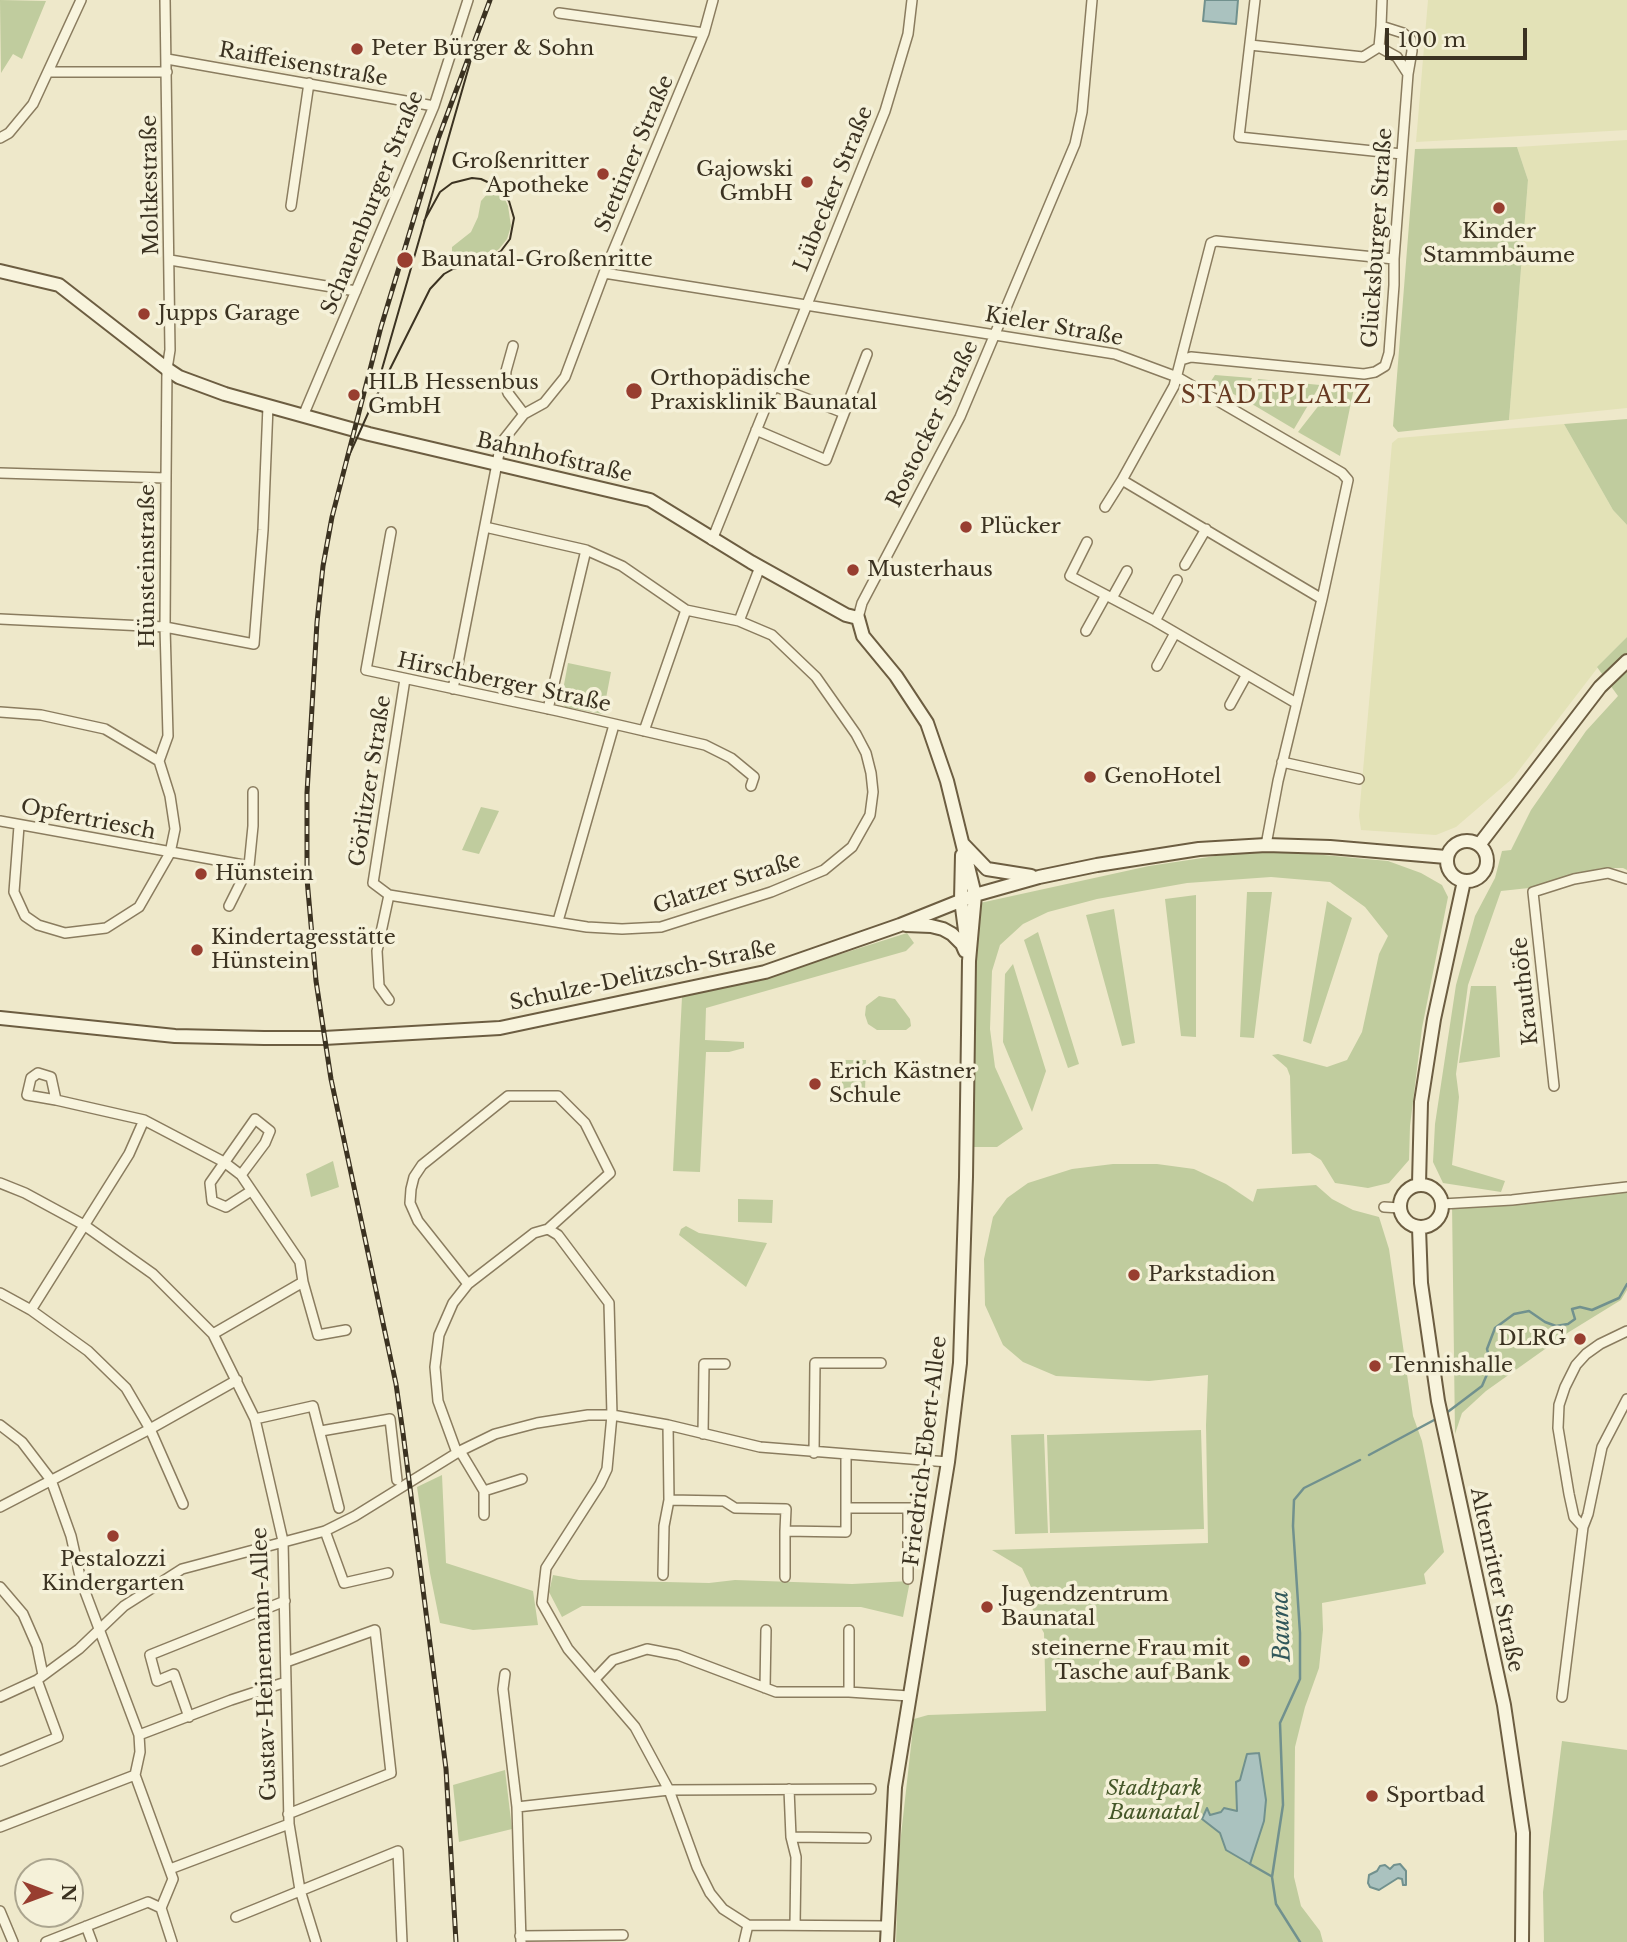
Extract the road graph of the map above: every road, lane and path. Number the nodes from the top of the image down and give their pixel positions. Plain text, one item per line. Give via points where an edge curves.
1 (81, 0) edge
2 (165, 0) edge
3 (468, 0) edge
4 (713, 0) edge
5 (912, 0) edge
6 (1092, 0) edge
7 (1255, 0) edge
8 (1382, 0) edge
9 (559, 13) dead end
10 (1381, 26) junction
11 (704, 33) junction
12 (1251, 45) junction
13 (1380, 47) junction
14 (167, 60) junction
15 (49, 72) junction
16 (167, 72) junction
17 (1408, 74) junction
18 (309, 83) junction
19 (434, 106) junction
20 (0, 138) edge
21 (1402, 154) junction
22 (291, 206) dead end
23 (1394, 259) junction
24 (170, 260) junction
25 (0, 271) edge
26 (604, 272) junction
27 (356, 291) junction
28 (806, 305) junction
29 (996, 334) junction
30 (513, 346) dead end
31 (867, 354) dead end
32 (1181, 359) junction
33 (167, 369) junction
34 (1177, 377) junction
35 (774, 386) junction
36 (268, 406) junction
37 (524, 414) junction
38 (844, 414) junction
39 (303, 416) junction
40 (756, 430) junction
41 (497, 464) junction
42 (0, 472) edge
43 (166, 478) junction
44 (1122, 480) junction
45 (1105, 507) dead end
46 (485, 527) junction
47 (1206, 529) junction
48 (391, 532) dead end
49 (712, 540) junction
50 (1087, 542) dead end
51 (586, 550) junction
52 (1185, 565) dead end
53 (760, 568) junction
54 (1127, 570) dead end
55 (1177, 580) dead end
56 (1109, 597) junction
57 (1322, 599) junction
58 (686, 610) junction
59 (858, 618) junction
60 (0, 619) edge
61 (739, 621) junction
62 (1155, 621) junction
63 (165, 628) junction
64 (1086, 631) dead end
65 (1175, 633) junction
66 (1627, 661) edge
67 (1157, 666) dead end
68 (1246, 676) junction
69 (405, 679) junction
70 (453, 689) junction
71 (1296, 703) junction
72 (1230, 705) dead end
73 (548, 709) junction
74 (0, 712) edge
75 (614, 725) junction
76 (644, 731) junction
77 (159, 761) junction
78 (1282, 762) junction
79 (1359, 779) dead end
80 (751, 786) dead end
81 (253, 792) dead end
82 (0, 821) edge
83 (19, 826) junction
84 (963, 844) junction
85 (1266, 845) junction
86 (1479, 845) junction
87 (170, 853) junction
88 (1446, 857) junction
89 (249, 866) junction
90 (1039, 877) junction
91 (1627, 879) edge
92 (1464, 881) junction
93 (389, 895) junction
94 (975, 895) junction
95 (961, 900) junction
96 (229, 906) dead end
97 (558, 921) junction
98 (900, 925) junction
99 (969, 961) junction
100 (389, 1000) dead end
101 (0, 1018) edge
102 (1554, 1086) dead end
103 (56, 1100) dead end
104 (144, 1119) junction
105 (224, 1162) junction
106 (241, 1175) junction
107 (0, 1184) edge
108 (1419, 1184) junction
109 (1627, 1187) edge
110 (251, 1191) junction
111 (1442, 1205) junction
112 (1384, 1207) dead end
113 (1400, 1208) junction
114 (84, 1225) junction
115 (1419, 1227) junction
116 (548, 1229) junction
117 (303, 1282) junction
118 (468, 1284) junction
119 (0, 1293) edge
120 (31, 1310) junction
121 (346, 1330) dead end
122 (1627, 1331) edge
123 (214, 1334) junction
124 (881, 1363) dead end
125 (725, 1364) dead end
126 (237, 1380) junction
127 (1627, 1399) edge
128 (612, 1415) junction
129 (255, 1419) junction
130 (0, 1425) edge
131 (668, 1425) junction
132 (150, 1429) junction
133 (321, 1431) junction
134 (703, 1434) junction
135 (458, 1452) junction
136 (814, 1452) junction
137 (846, 1455) junction
138 (948, 1462) junction
139 (522, 1479) dead end
140 (51, 1480) junction
141 (397, 1480) dead end
142 (484, 1491) junction
143 (668, 1500) junction
144 (183, 1504) dead end
145 (0, 1507) edge
146 (339, 1507) dead end
147 (846, 1508) junction
148 (484, 1515) dead end
149 (1583, 1527) junction
150 (325, 1531) junction
151 (785, 1531) junction
152 (283, 1541) junction
153 (388, 1573) dead end
154 (663, 1575) dead end
155 (785, 1577) dead end
156 (908, 1579) dead end
157 (0, 1587) edge
158 (285, 1601) junction
159 (100, 1630) junction
160 (766, 1630) dead end
161 (849, 1630) dead end
162 (286, 1662) junction
163 (505, 1674) dead end
164 (40, 1678) junction
165 (595, 1679) junction
166 (286, 1682) junction
167 (765, 1688) junction
168 (849, 1692) junction
169 (909, 1696) junction
170 (0, 1697) edge
171 (1562, 1697) dead end
172 (189, 1717) junction
173 (139, 1735) junction
174 (0, 1761) edge
175 (135, 1775) junction
176 (789, 1788) junction
177 (871, 1789) dead end
178 (669, 1790) junction
179 (517, 1807) junction
180 (288, 1819) junction
181 (0, 1827) edge
182 (791, 1837) junction
183 (866, 1838) dead end
184 (170, 1869) junction
185 (300, 1891) junction
186 (161, 1908) junction
187 (0, 1911) edge
188 (236, 1917) dead end
189 (748, 1925) junction
190 (795, 1925) junction
191 (86, 1926) junction
192 (887, 1926) junction
193 (623, 1935) dead end
194 (521, 1939) edge
195 (169, 1941) edge
196 (12, 1942) edge
197 (46, 1942) edge
198 (92, 1942) edge
199 (316, 1942) edge
200 (402, 1942) edge
201 (744, 1942) edge
202 (887, 1942) edge
203 (1522, 1942) edge

1 - 15 street
2 - 14 street, Moltkestraße
3 - 19 street, Schauenburger Straße
4 - 11 street, Stettiner Straße
5 - 28 street, Lübecker Straße via 908,34 885,111
6 - 29 street, Rostocker Straße via 1075,144
7 - 12 street
8 - 10 street
9 - 11 street
10 - 13 street
10 - 17 street, Glücksburger Straße via 1410,40
11 - 26 street, Stettiner Straße
12 - 13 street via 1363,57
12 - 21 street via 1239,137
13 - 17 street via 1398,57
14 - 16 street, Moltkestraße
14 - 18 street, Raiffeisenstraße
15 - 16 street
15 - 20 street via 33,103
16 - 24 street, Moltkestraße
17 - 21 street, Glücksburger Straße
18 - 19 street, Raiffeisenstraße
18 - 22 street
19 - 27 street, Schauenburger Straße
21 - 23 street, Glücksburger Straße
23 - 32 street via 1211,243
23 - 32 street, Glücksburger Straße via 1389,353 1385,366 1375,372 1191,356
24 - 27 street
24 - 33 street, Moltkestraße
25 - 33 main road, Bahnhofstraße via 58,285
26 - 28 street, Kieler Straße
26 - 37 street, Stettiner Straße via 565,377 544,403
27 - 39 street, Schauenburger Straße
28 - 29 street, Kieler Straße
28 - 35 street, Lübecker Straße
29 - 34 street, Kieler Straße via 1115,354
29 - 59 street, Rostocker Straße via 960,417
30 - 37 street via 505,385
31 - 38 street
32 - 34 street
33 - 36 main road, Bahnhofstraße via 225,394
33 - 43 street, Hünsteinstraße
34 - 44 street
34 - 57 street, Kieler Straße via 1348,480
35 - 38 street
35 - 40 street, Lübecker Straße
36 - 39 main road, Bahnhofstraße
36 - 63 street via 254,643
37 - 41 street, Stettiner Straße via 501,443
38 - 40 street via 826,460
39 - 41 main road, Bahnhofstraße
40 - 49 street, Lübecker Straße
41 - 46 street, Stettiner Straße
41 - 49 main road, Bahnhofstraße via 650,500
42 - 43 street
43 - 63 street, Hünsteinstraße
44 - 45 street
44 - 47 street
46 - 51 street
46 - 70 street, Stettiner Straße
47 - 52 street
47 - 57 street
48 - 69 street, Hirschberger Straße via 366,670
49 - 53 main road, Bahnhofstraße
50 - 56 street via 1070,576
51 - 58 street via 622,566
51 - 73 street
53 - 59 main road, Bahnhofstraße
53 - 61 street
54 - 56 street
55 - 62 street
56 - 62 street
56 - 64 street
57 - 71 street, Kieler Straße
58 - 61 street, Glatzer Straße
58 - 76 street
59 - 84 main road via 863,635 926,723
60 - 63 street
61 - 97 street, Glatzer Straße via 772,635 816,677 866,753 873,792 870,815 852,847 824,870 803,879 662,927 587,927
62 - 65 street
63 - 77 street, Hünsteinstraße via 168,736
65 - 67 street
65 - 68 street
66 - 86 main road via 1600,687
68 - 71 street
68 - 72 street
69 - 70 street, Hirschberger Straße
69 - 93 street, Görlitzer Straße via 373,883
70 - 73 street, Hirschberger Straße
71 - 78 street, Kieler Straße
73 - 75 street, Hirschberger Straße
74 - 77 street via 41,715 105,729
75 - 76 street, Hirschberger Straße
75 - 97 street
76 - 80 street, Hirschberger Straße via 705,745 731,758 754,777
77 - 87 street via 175,829
78 - 79 street
78 - 85 street, Kieler Straße
81 - 89 street
82 - 83 street, Opfertriesch
83 - 87 street, Opfertriesch
83 - 87 street via 14,892 25,916 65,933 106,928 139,907
84 - 90 main road via 987,869
84 - 94 main road
84 - 95 main road
85 - 88 main road, Schulze-Delitzsch-Straße
85 - 90 main road, Schulze-Delitzsch-Straße via 1148,855
86 - 88 main road via 1459,841
86 - 92 main road via 1486,855 1485,868 1477,878
87 - 89 street, Opfertriesch
88 - 92 main road via 1452,875
89 - 96 street
90 - 94 main road, Schulze-Delitzsch-Straße
91 - 102 street, Krauthöfe via 1608,873 1533,892
92 - 108 main road via 1421,1102
93 - 97 street, Glatzer Straße
93 - 100 street via 377,951 379,986
94 - 95 main road, Schulze-Delitzsch-Straße
94 - 99 main road
95 - 98 main road, Schulze-Delitzsch-Straße
95 - 99 main road
98 - 99 main road via 931,926 952,934
98 - 101 main road, Schulze-Delitzsch-Straße via 765,972 500,1028 264,1038 175,1036
99 - 138 main road, Friedrich-Ebert-Allee via 960,1363
103 - 104 street
104 - 105 street
104 - 114 street via 129,1154
105 - 106 street
105 - 106 street via 255,1119 270,1131
105 - 110 street via 210,1183 212,1201 226,1207
106 - 110 street
107 - 114 street, Gustav-Heinemann-Allee
108 - 111 main road via 1438,1194
108 - 113 main road via 1402,1196
109 - 111 street
110 - 117 street via 300,1262
111 - 115 main road via 1436,1221
112 - 113 street
113 - 115 main road via 1404,1218
114 - 120 street
114 - 123 street, Gustav-Heinemann-Allee via 153,1274
115 - 203 main road, Altenritter Straße via 1420,1283 1438,1401 1504,1705 1522,1833
116 - 118 street via 534,1233
116 - 118 street via 610,1172 585,1123 558,1097 508,1096 422,1165 411,1189 410,1203 418,1221
116 - 128 street via 558,1235 609,1303
117 - 121 street via 318,1335
117 - 123 street
118 - 135 street via 453,1303 439,1335 435,1367 438,1401
119 - 120 street
120 - 132 street via 88,1351 126,1388
122 - 149 street via 1586,1354 1576,1365 1559,1405 1558,1428 1573,1517
123 - 126 street, Gustav-Heinemann-Allee
124 - 136 street via 815,1363
125 - 134 street via 704,1364
126 - 129 street, Gustav-Heinemann-Allee
126 - 132 street
127 - 149 street via 1602,1447
128 - 131 street
128 - 135 street via 537,1423 495,1434
128 - 165 street via 607,1469 546,1568 542,1603 568,1649
129 - 133 street via 313,1406
129 - 152 street, Gustav-Heinemann-Allee
130 - 140 street via 22,1442
131 - 134 street
131 - 143 street
132 - 140 street
132 - 144 street
133 - 141 street via 390,1419
133 - 146 street
134 - 136 street via 760,1447
135 - 142 street
135 - 150 street
136 - 137 street
137 - 138 street
137 - 147 street
138 - 169 main road, Friedrich-Ebert-Allee
139 - 142 street
140 - 145 street
140 - 159 street
142 - 148 street
143 - 151 street via 786,1509
143 - 154 street
147 - 151 street via 846,1532
147 - 156 street via 912,1508
149 - 171 street
150 - 152 street
150 - 153 street via 344,1583
151 - 155 street
152 - 158 street, Gustav-Heinemann-Allee
152 - 159 street via 182,1569 124,1606
157 - 164 street via 23,1615 37,1646
158 - 162 street, Gustav-Heinemann-Allee
158 - 172 street via 150,1655 157,1681 174,1674
159 - 164 street
159 - 173 street
160 - 167 street
161 - 168 street
162 - 166 street, Gustav-Heinemann-Allee
162 - 180 street via 375,1630 391,1773
163 - 179 street
164 - 170 street
164 - 174 street via 58,1737
165 - 167 street via 613,1660 647,1649 678,1655
165 - 178 street via 635,1727
166 - 172 street
166 - 180 street, Gustav-Heinemann-Allee
167 - 168 street
168 - 169 street
169 - 192 main road, Friedrich-Ebert-Allee via 895,1787
172 - 173 street
173 - 175 street
175 - 181 street
175 - 184 street
176 - 177 street
176 - 178 street
176 - 182 street
178 - 179 street
178 - 189 street via 710,1893 723,1909
179 - 194 street
180 - 184 street
180 - 185 street, Gustav-Heinemann-Allee
182 - 183 street
182 - 190 street via 796,1857
184 - 186 street via 173,1878
185 - 188 street
185 - 199 street, Gustav-Heinemann-Allee
185 - 200 street via 398,1851
186 - 191 street via 148,1902
186 - 195 street
187 - 196 street
189 - 190 street
189 - 201 street
190 - 192 street
191 - 197 street
191 - 198 street
192 - 202 main road, Friedrich-Ebert-Allee
193 - 194 street

